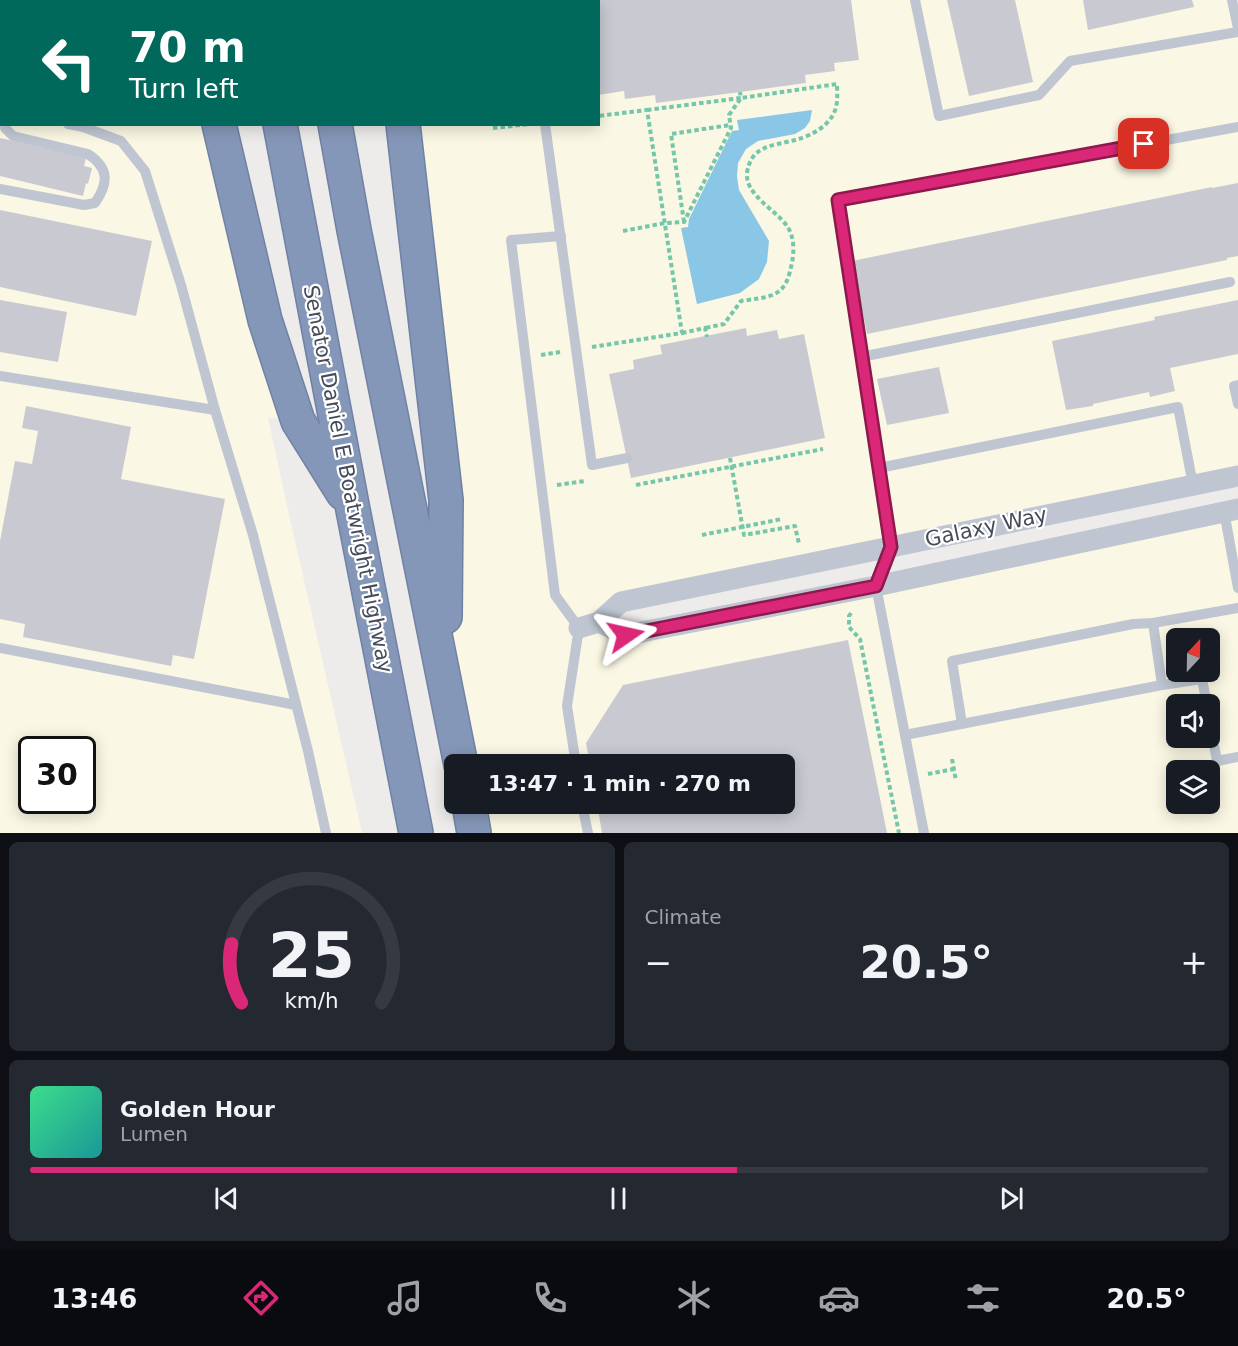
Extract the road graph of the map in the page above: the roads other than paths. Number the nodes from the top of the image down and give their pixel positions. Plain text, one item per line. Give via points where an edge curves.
1 (915, 0) edge
2 (1232, 0) edge
3 (1238, 30) edge
4 (4, 126) edge
5 (76, 126) edge
6 (219, 126) edge
7 (280, 126) edge
8 (335, 126) edge
9 (403, 126) edge
10 (545, 126) edge
11 (1238, 127) edge
12 (100, 129) edge
13 (0, 189) edge
14 (561, 236) junction
15 (1230, 282) dead end
16 (861, 357) junction
17 (0, 376) edge
18 (1238, 385) edge
19 (1238, 404) edge
20 (215, 410) junction
21 (627, 458) dead end
22 (879, 468) junction
23 (1229, 478) edge
24 (1193, 485) junction
25 (353, 510) junction
26 (1231, 510) edge
27 (891, 547) junction
28 (876, 586) junction
29 (1238, 588) edge
30 (1238, 608) edge
31 (599, 622) junction
32 (1153, 623) junction
33 (579, 628) junction
34 (0, 648) edge
35 (445, 685) junction
36 (1162, 685) junction
37 (1205, 694) edge
38 (296, 705) junction
39 (962, 724) junction
40 (905, 735) junction
41 (1215, 748) edge
42 (459, 754) edge
43 (574, 754) edge
44 (1238, 757) edge
45 (471, 814) edge
46 (584, 814) edge
47 (326, 833) edge
48 (416, 833) edge
49 (474, 833) edge
50 (588, 833) edge
51 (924, 833) edge

1 - 3 lane via 939,116 1040,94 1070,61
2 - 3 lane
4 - 13 lane via 13,136 88,154 98,161 105,178 103,192 95,203 84,205
5 - 12 lane
6 - 25 highway via 265,320 298,421
7 - 25 highway, Senator Daniel E Boatwright Highway
8 - 35 highway
9 - 35 highway via 446,500
10 - 14 lane
11 - 16 lane via 838,200
12 - 20 lane via 121,141 146,171
14 - 21 lane via 592,465
14 - 33 lane via 510,240 555,595
15 - 16 lane
16 - 22 lane
17 - 20 lane
18 - 19 lane via 1234,386
20 - 38 lane via 253,535
22 - 24 lane via 1178,407
22 - 27 lane
23 - 24 street, Galaxy Way
23 - 26 street
24 - 27 street, Galaxy Way
25 - 48 highway, Senator Daniel E Boatwright Highway
26 - 28 street, Galaxy Way
26 - 29 lane
27 - 28 lane
27 - 31 street, Galaxy Way via 621,602
28 - 31 street, Galaxy Way via 626,635
28 - 40 lane
30 - 32 lane
31 - 33 street, Galaxy Way
32 - 36 lane
32 - 39 lane via 952,661
33 - 43 lane via 567,706
34 - 38 lane
35 - 42 highway
36 - 37 lane via 1202,679
36 - 39 lane
38 - 47 lane
39 - 40 lane
40 - 51 lane
41 - 44 lane via 1217,760
45 - 49 highway
46 - 50 lane

